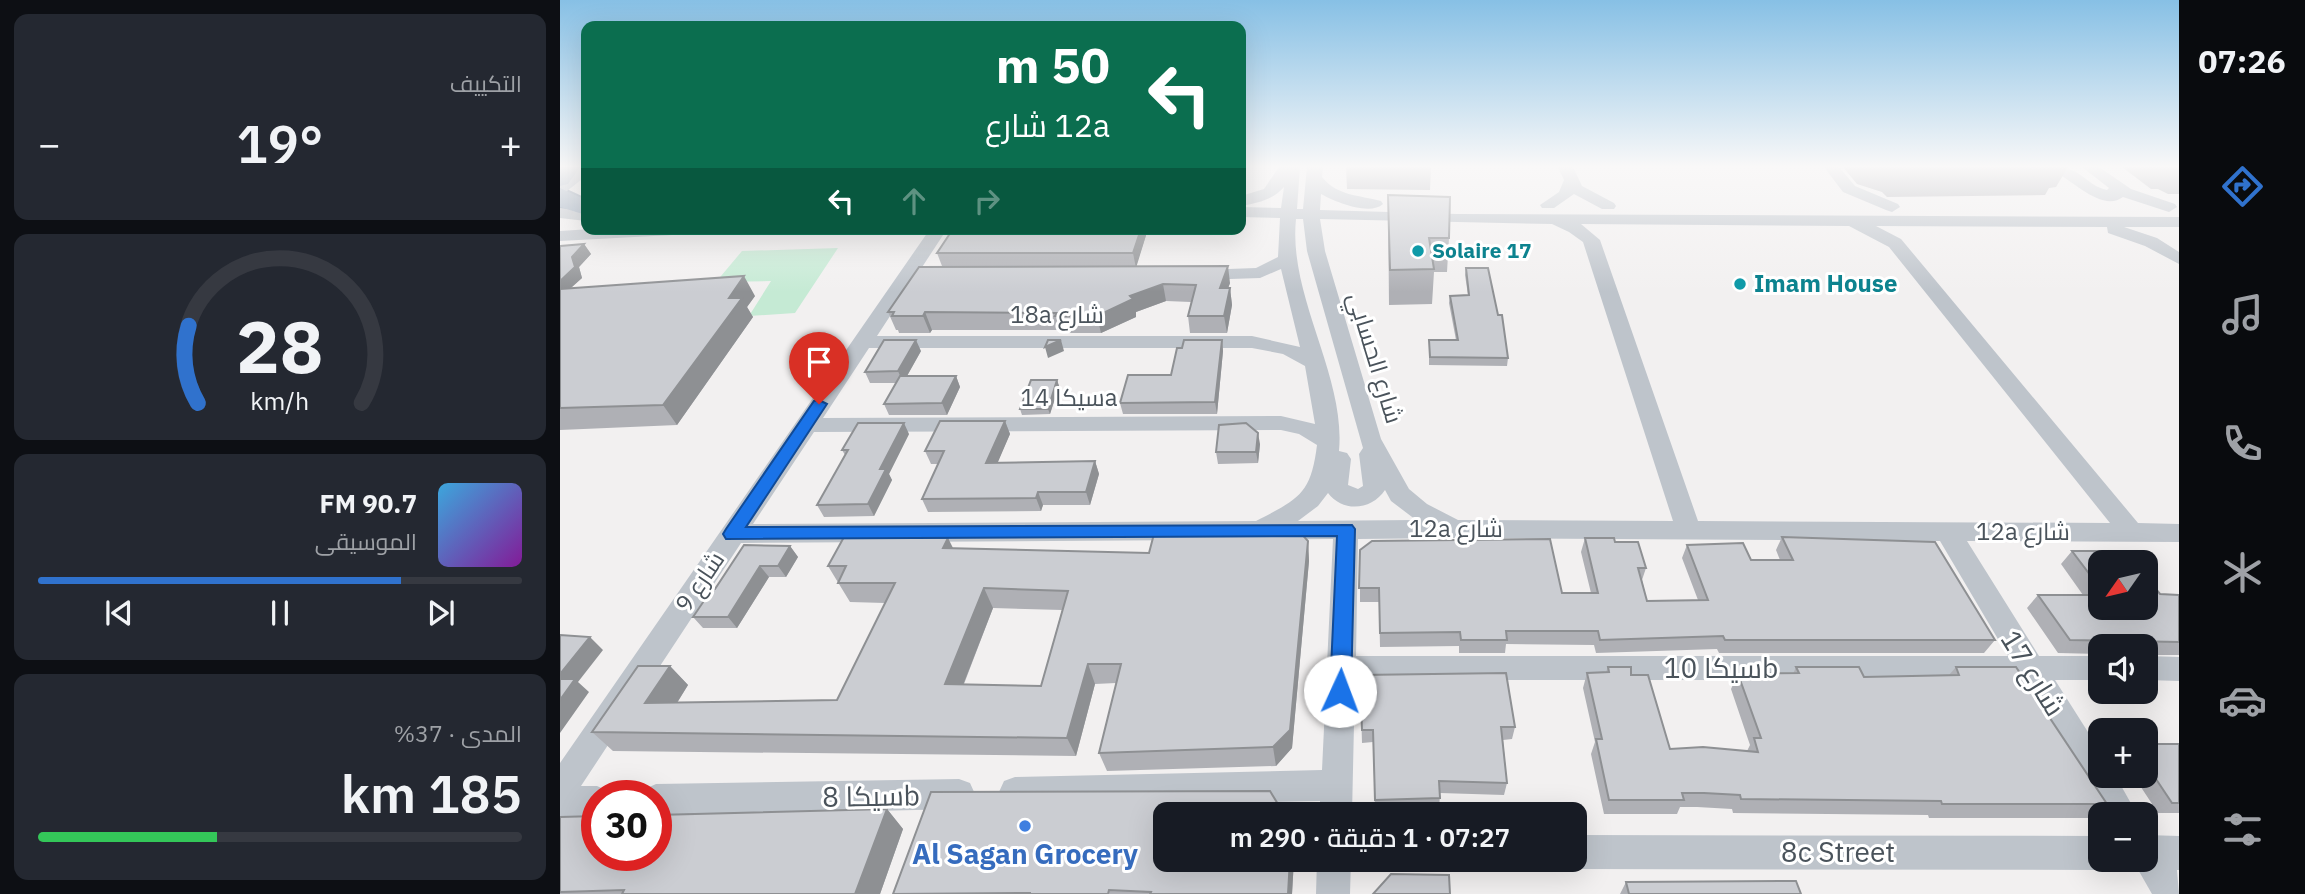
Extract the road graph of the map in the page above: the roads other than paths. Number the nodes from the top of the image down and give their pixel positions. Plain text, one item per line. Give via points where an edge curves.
1 (1287, 209) junction
2 (1369, 209) edge
3 (1553, 209) edge
4 (1582, 209) edge
5 (1687, 209) edge
6 (1842, 209) edge
7 (1879, 209) edge
8 (1938, 209) edge
9 (2081, 209) edge
10 (1312, 210) junction
11 (1372, 210) junction
12 (1246, 212) edge
13 (1550, 212) junction
14 (2176, 212) edge
15 (560, 213) edge
16 (1840, 214) junction
17 (2079, 214) junction
18 (581, 215) edge
19 (1620, 219) junction
20 (1907, 221) junction
21 (581, 235) edge
22 (933, 235) edge
23 (560, 236) edge
24 (2179, 238) edge
25 (1591, 240) junction
26 (1895, 243) junction
27 (1316, 251) junction
28 (2179, 256) edge
29 (1287, 259) junction
30 (1177, 275) edge
31 (905, 276) junction
32 (933, 276) edge
33 (1300, 310) junction
34 (862, 342) junction
35 (1252, 342) junction
36 (1312, 362) junction
37 (805, 425) junction
38 (1328, 434) junction
39 (1370, 439) junction
40 (1346, 529) junction
41 (1453, 529) junction
42 (1688, 529) junction
43 (1259, 530) junction
44 (1947, 531) junction
45 (2131, 532) junction
46 (2179, 533) edge
47 (732, 534) junction
48 (1341, 668) junction
49 (2030, 668) junction
50 (2088, 668) edge
51 (2158, 668) edge
52 (2179, 669) edge
53 (560, 790) edge
54 (672, 800) edge
55 (1336, 800) edge
56 (560, 802) edge
57 (581, 802) edge
58 (2114, 802) edge
59 (1587, 852) edge
60 (2088, 853) edge
61 (2158, 853) edge
62 (2179, 853) edge
63 (1334, 872) edge
64 (2158, 872) edge
65 (1333, 894) edge
66 (2172, 894) edge

1 - 10 street
1 - 12 street
1 - 29 street
2 - 11 street
3 - 13 street
4 - 13 street
5 - 16 street
6 - 16 street
7 - 16 street
8 - 17 street
9 - 17 street
10 - 11 street
10 - 27 street, شارع الحسابي
11 - 13 street
11 - 27 street via 1335,228
13 - 19 street
13 - 25 street
14 - 17 street
15 - 18 street
16 - 19 street
16 - 20 street
16 - 26 street
17 - 20 street
17 - 28 street
19 - 25 street via 1600,229
20 - 26 street via 1893,231
21 - 23 street
22 - 31 street, شارع 9
24 - 28 street via 2162,240
25 - 42 street
26 - 45 street
27 - 39 street, شارع الحسابي
29 - 30 street via 1260,274
29 - 33 street
31 - 32 street
31 - 34 street, شارع 9
33 - 35 street, 18a شارع via 1286,327
33 - 36 street
34 - 35 street, 18a شارع
34 - 37 street, شارع 9
35 - 36 street, 18a شارع via 1289,349
36 - 38 street
37 - 38 street, سيكا 14a via 1281,423
37 - 47 street, شارع 9
38 - 39 street via 1339,453 1336,487 1347,497 1364,497 1375,487
38 - 43 street via 1327,469 1315,494
39 - 41 street, شارع الحسابي via 1400,495
40 - 41 street, 12a شارع
40 - 43 street, 12a شارع
40 - 48 street
41 - 42 street, 12a شارع
42 - 44 street, 12a شارع
43 - 47 street, 12a شارع
44 - 45 street, 12a شارع
44 - 49 street, شارع 17
45 - 46 street, 12a شارع
47 - 53 street, شارع 9
48 - 49 street, سيكا 10b
48 - 55 street
49 - 50 street, سيكا 10b
49 - 58 street, شارع 17
51 - 52 street
54 - 55 street, سيكا 8b
56 - 57 street
59 - 60 street, 8c Street
61 - 62 street
63 - 65 street
64 - 66 street

